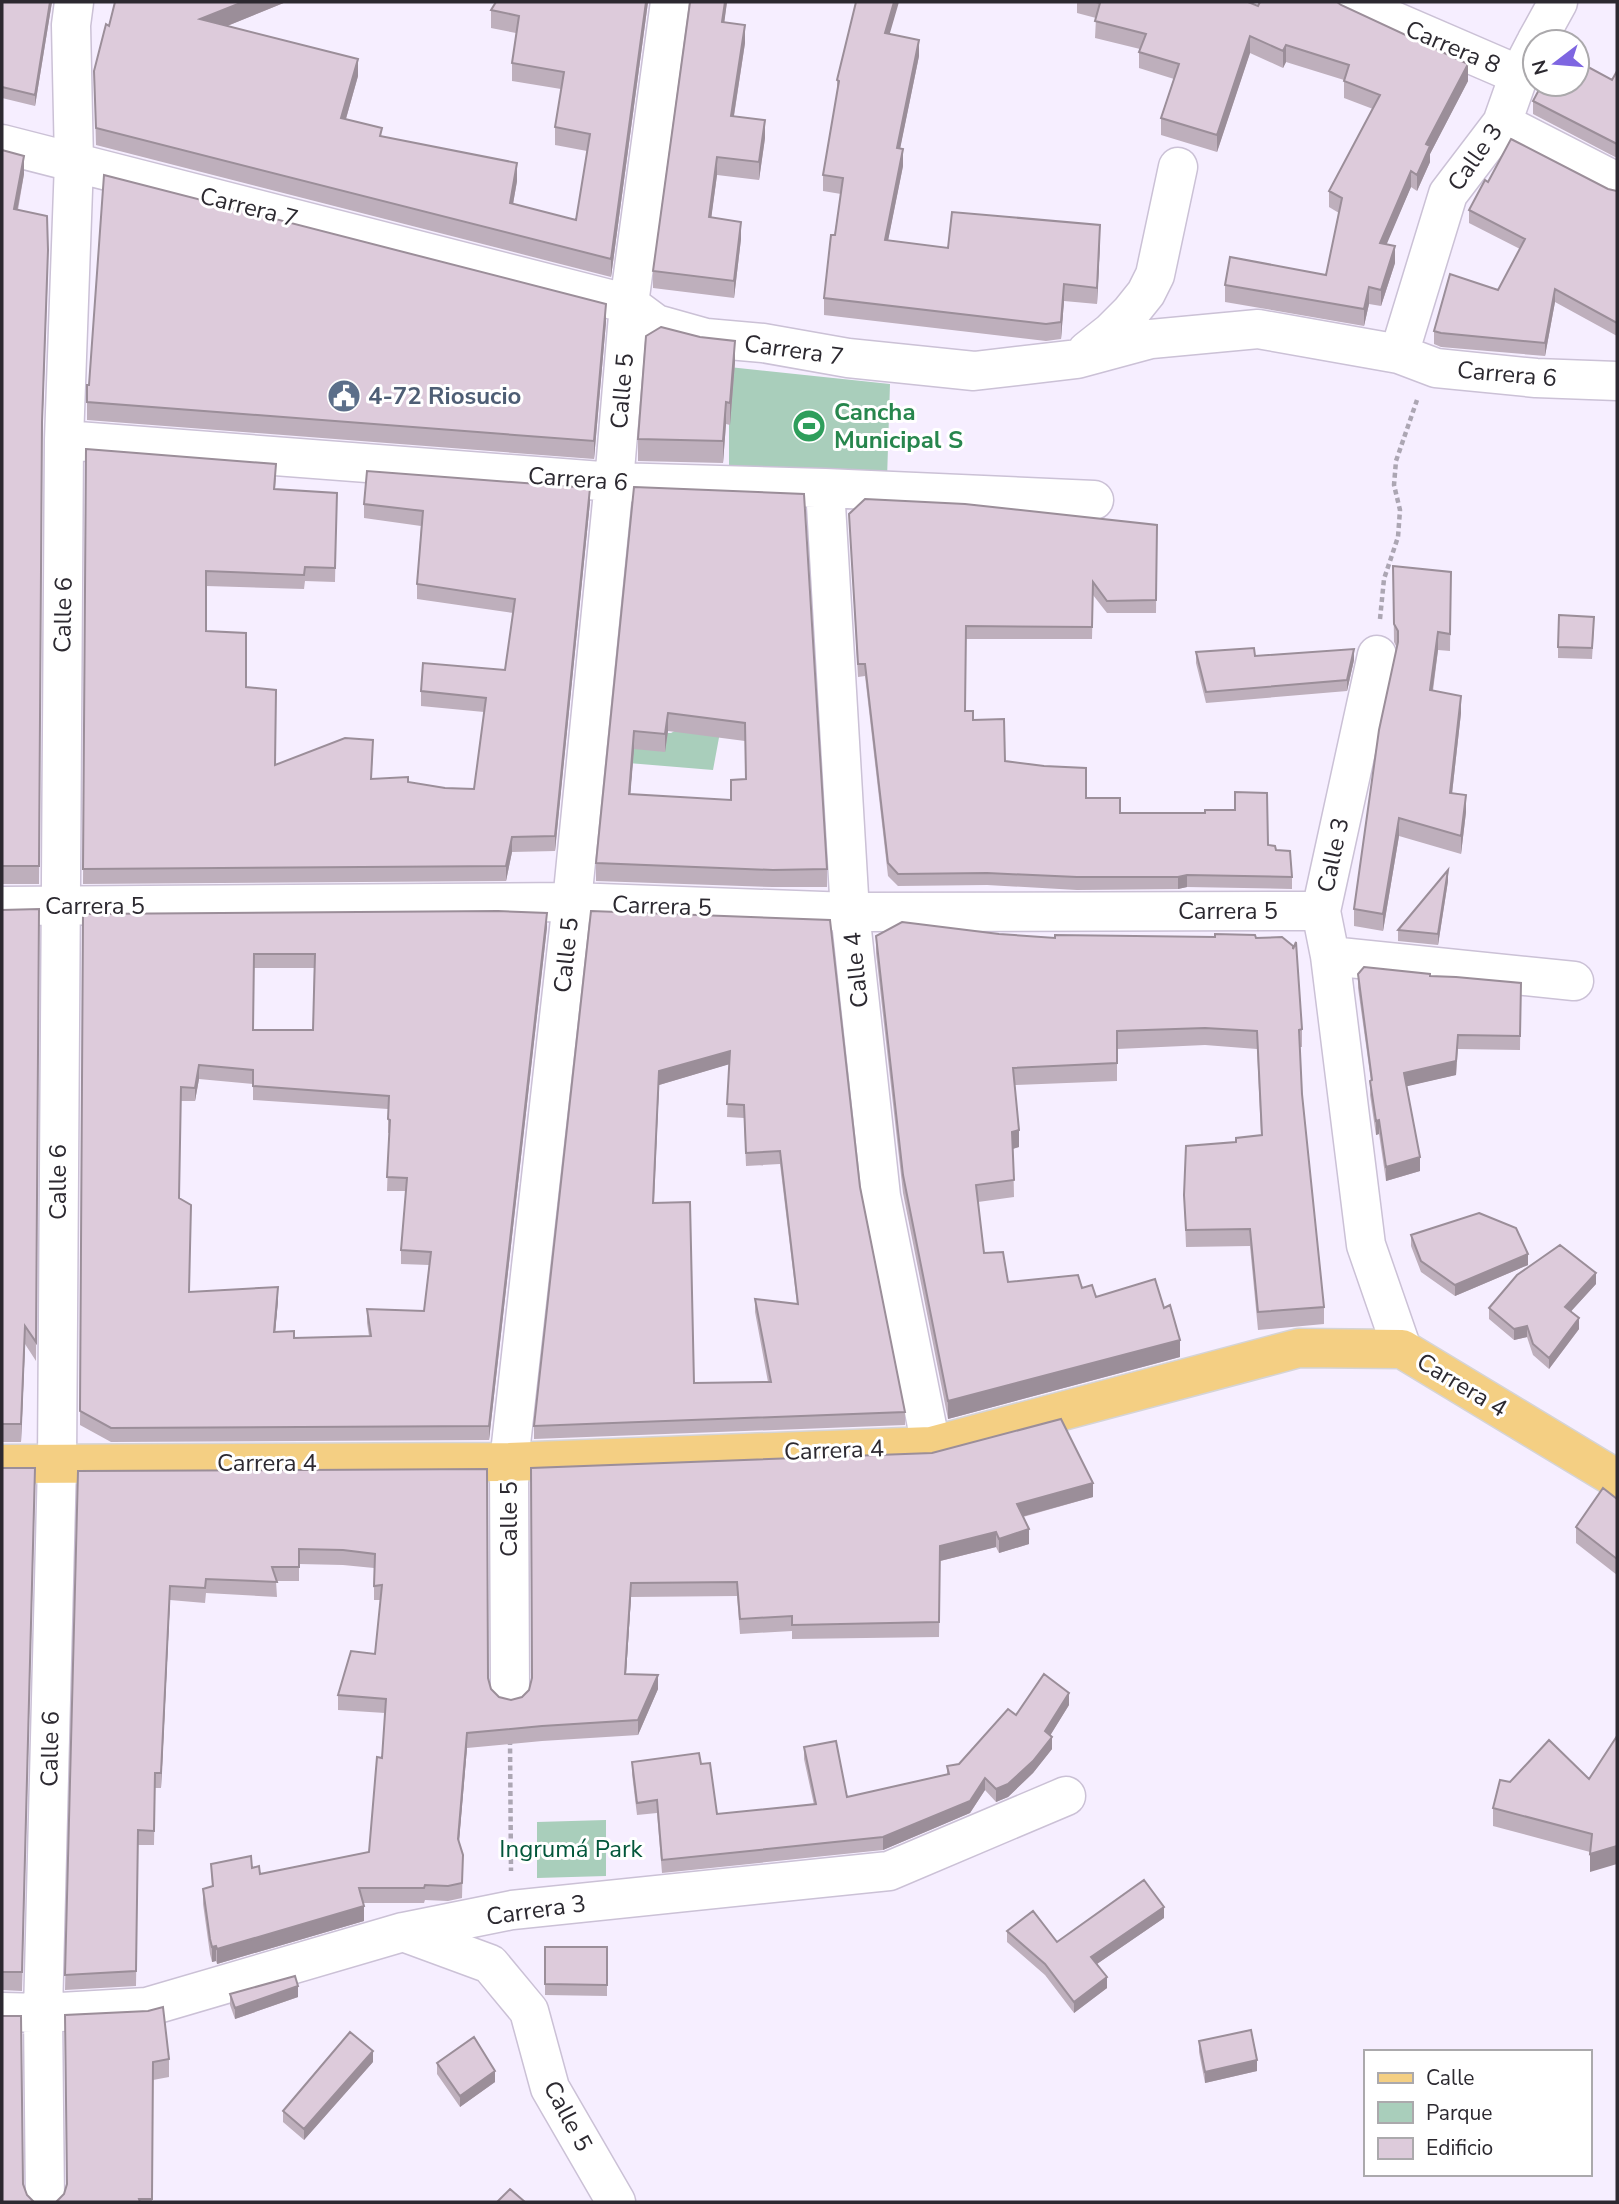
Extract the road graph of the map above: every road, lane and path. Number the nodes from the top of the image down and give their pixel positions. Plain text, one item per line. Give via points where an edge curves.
1 (74, 2) edge
2 (98, 2) edge
3 (670, 2) edge
4 (1350, 2) edge
5 (1558, 2) edge
6 (1544, 28) edge
7 (1521, 51) edge
8 (1521, 76) edge
9 (1502, 123) junction
10 (2, 144) edge
11 (74, 162) junction
12 (1178, 167) dead end
13 (1617, 182) edge
14 (629, 303) junction
15 (1399, 354) junction
16 (1077, 359) junction
17 (1436, 368) junction
18 (1617, 382) edge
19 (64, 440) junction
20 (614, 482) junction
21 (825, 488) junction
22 (1094, 500) dead end
23 (1377, 654) joint
24 (572, 902) junction
25 (2, 906) edge
26 (60, 907) junction
27 (1321, 911) junction
28 (850, 912) junction
29 (1329, 956) junction
30 (1574, 981) dead end
31 (1402, 1349) junction
32 (931, 1446) junction
33 (509, 1462) junction
34 (2, 1464) edge
35 (57, 1464) junction
36 (1617, 1479) edge
37 (510, 1693) joint
38 (1066, 1796) dead end
39 (512, 1910) junction
40 (403, 1932) junction
41 (2, 2012) edge
42 (43, 2013) junction
43 (45, 2202) edge
44 (616, 2202) edge

1 - 11 street, Calle 6
2 - 11 street, Calle 6
3 - 14 street, Calle 5
4 - 7 street, Carrera 8
5 - 6 street, Calle 3
8 - 9 street, Calle 3
9 - 13 street
9 - 15 street, Calle 3 via 1448,194
10 - 11 street, Carrera 7
11 - 14 street, Carrera 7
11 - 19 street, Calle 6
12 - 16 street via 1146,293 1111,332
14 - 16 street, Carrera 7 via 656,324 706,338 848,358 974,371
14 - 20 street, Calle 5
15 - 16 street, Carrera 7 via 1258,330 1151,339
15 - 17 street, Carrera 6
17 - 18 street, Carrera 6
17 - 23 path via 1415,405 1396,461 1398,537 1384,579
19 - 20 street, Carrera 6
19 - 26 street, Calle 6
20 - 21 street, Carrera 6
20 - 24 street, Calle 5
21 - 22 street, Carrera 6
21 - 28 street, Calle 4
23 - 27 street, Calle 3
24 - 26 street, Carrera 5
24 - 28 street, Carrera 5
24 - 33 street, Calle 5
25 - 26 street, Carrera 5
26 - 35 street, Calle 6
27 - 28 street, Carrera 5
27 - 29 street, Calle 3
28 - 32 street, Calle 4 via 881,1196
29 - 30 street
29 - 31 street, Calle 3 via 1366,1245
31 - 32 main road, Carrera 4 via 1299,1348
31 - 36 main road, Carrera 4
32 - 33 main road, Carrera 4
33 - 35 main road, Carrera 4
33 - 37 street, Calle 5
34 - 35 main road, Carrera 4
35 - 42 street, Calle 6
37 - 39 path
38 - 39 street, Carrera 3 via 889,1871
39 - 40 street, Carrera 3
40 - 42 street, Carrera 3 via 147,2007
40 - 44 street, Calle 5 via 490,1964 529,2011 550,2088
41 - 42 street, Carrera 3
42 - 43 street, Calle 6

